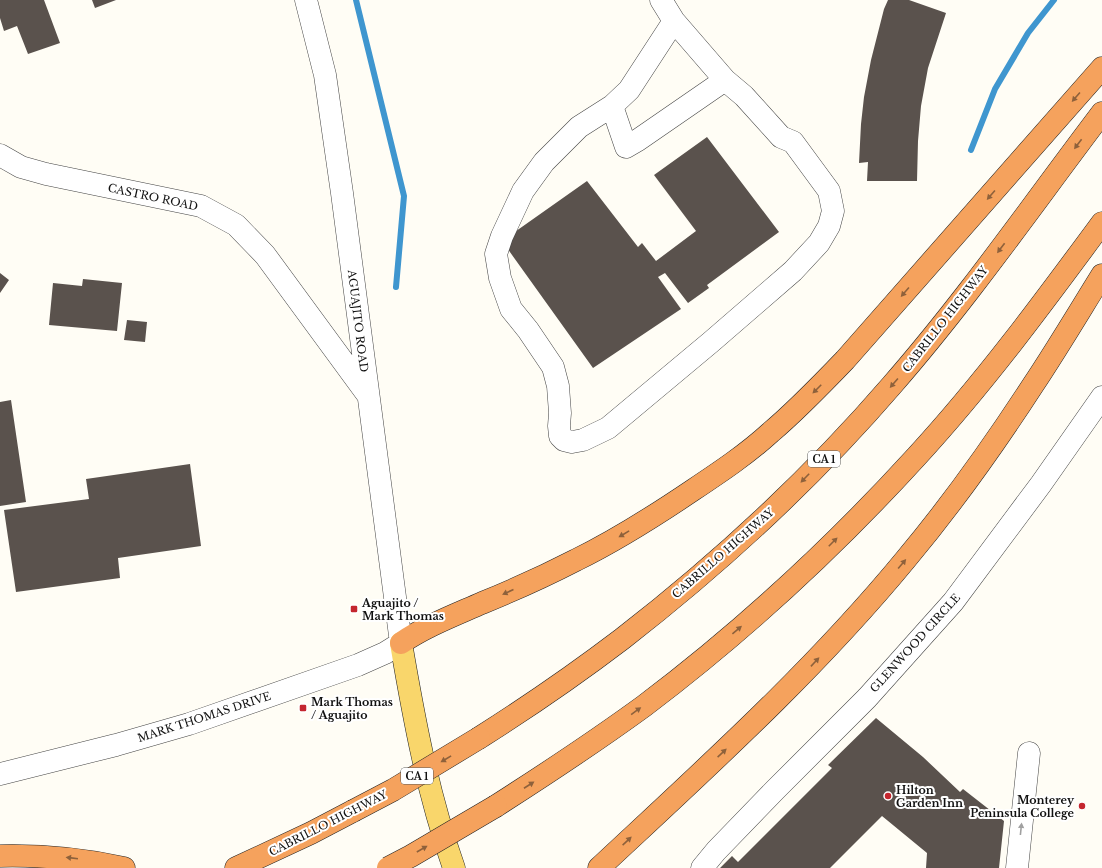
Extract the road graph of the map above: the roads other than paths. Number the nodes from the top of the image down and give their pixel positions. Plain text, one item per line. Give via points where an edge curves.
1 (306, 0) edge
2 (661, 0) edge
3 (674, 21) junction
4 (1102, 68) edge
5 (725, 80) junction
6 (612, 106) junction
7 (1102, 113) edge
8 (0, 155) edge
9 (1102, 224) edge
10 (1102, 275) edge
11 (368, 395) junction
12 (1102, 398) edge
13 (401, 643) junction
14 (1029, 753) dead end
15 (0, 774) edge
16 (0, 856) edge
17 (124, 868) edge
18 (236, 868) edge
19 (388, 868) edge
20 (454, 868) edge
21 (599, 868) edge
22 (702, 868) edge
23 (1017, 868) edge

1 - 11 street, AGUAJITO ROAD via 325,75
2 - 3 street
3 - 5 street
3 - 6 street via 629,90
4 -> 13 highway via 845,360 762,440 703,483 618,538 536,580 437,622
5 - 6 street via 626,147
5 - 6 street via 744,96 781,137 792,142 829,191 834,211 829,226 794,271 711,342 608,428 583,440 572,442 560,436 558,386 553,366 511,309 500,278 496,254 523,191 544,162 579,127
7 -> 18 highway, CABRILLO HIGHWAY / CA 1, bridge via 921,352 860,421 795,488 728,551 623,638 479,738 353,812
8 - 11 street, CASTRO ROAD via 21,167 46,174 201,206 236,225 265,255
19 -> 9 highway, bridge via 496,806 644,706 785,588 879,496 977,387
21 -> 10 highway via 788,690 906,559 995,442
11 - 13 street, AGUAJITO ROAD
12 - 22 street, GLENWOOD CIRCLE via 953,602 872,692
13 - 15 street, MARK THOMAS DRIVE via 358,665 189,724
13 - 20 main road via 427,779
23 -> 14 street
17 -> 16 highway via 81,859

